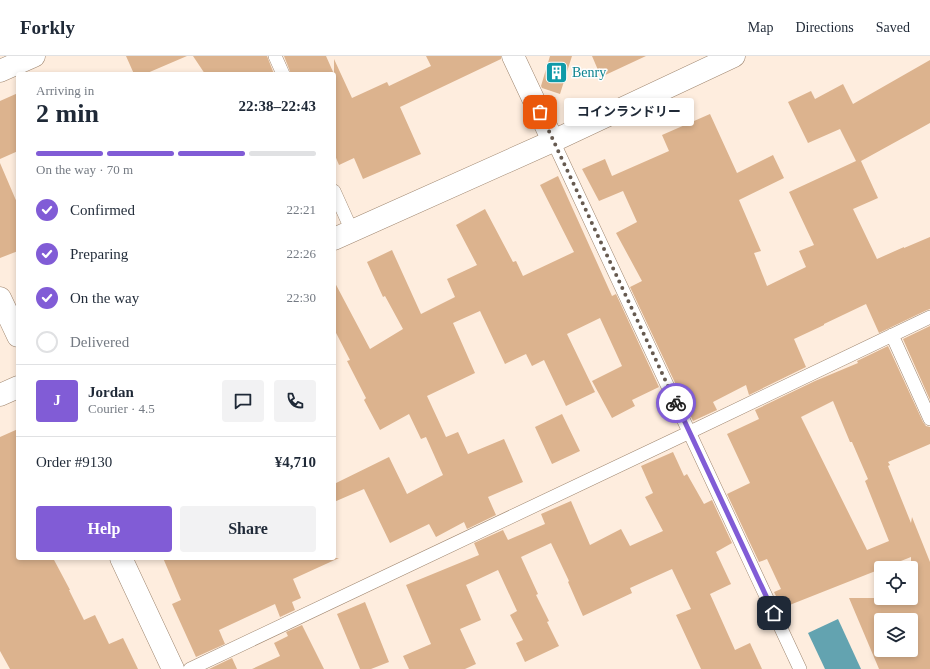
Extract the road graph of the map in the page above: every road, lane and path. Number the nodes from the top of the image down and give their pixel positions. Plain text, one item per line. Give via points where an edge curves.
1 (34, 56) edge
2 (275, 56) edge
3 (513, 56) edge
4 (734, 56) edge
5 (0, 71) edge
6 (281, 72) edge
7 (553, 141) junction
8 (336, 201) edge
9 (343, 235) edge
10 (0, 298) edge
11 (930, 317) edge
12 (16, 332) edge
13 (892, 335) junction
14 (16, 388) edge
15 (0, 395) edge
16 (930, 419) edge
17 (690, 432) junction
18 (122, 560) edge
19 (173, 669) edge
20 (190, 669) edge
21 (800, 669) edge

1 - 5 street
2 - 6 lane
3 - 7 street
4 - 7 street
7 - 9 street
7 - 17 lane
8 - 9 lane
10 - 12 street
11 - 13 lane
13 - 16 lane
13 - 17 lane
14 - 15 street
17 - 20 lane
17 - 21 lane
18 - 19 street

